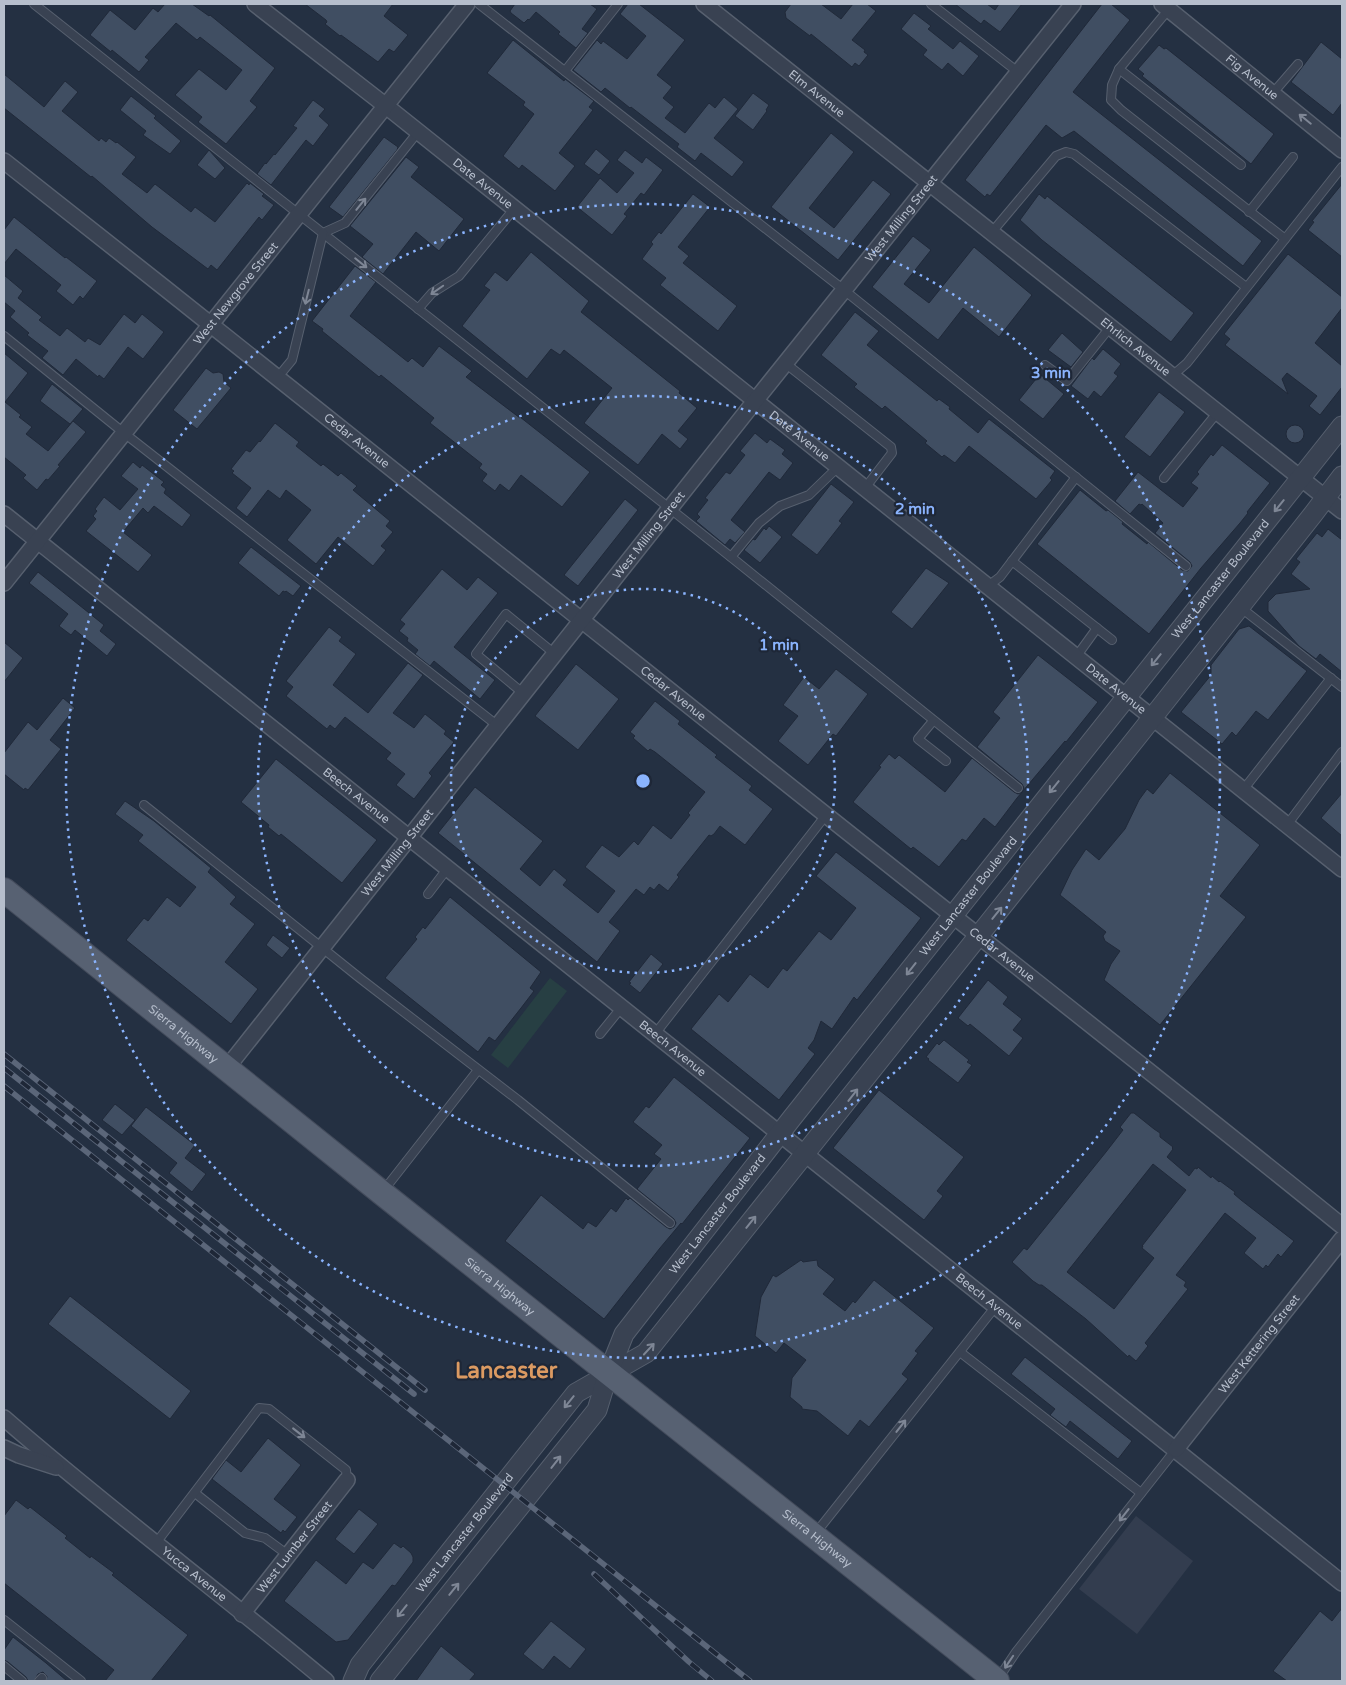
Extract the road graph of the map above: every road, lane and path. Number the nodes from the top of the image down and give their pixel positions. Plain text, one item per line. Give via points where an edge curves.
1 (34, 4) edge
2 (467, 4) edge
3 (479, 4) edge
4 (618, 4) edge
5 (704, 4) edge
6 (931, 4) edge
7 (1073, 4) edge
8 (259, 5) edge
9 (1166, 7) edge
10 (1298, 64) dead end
11 (1119, 69) junction
12 (565, 71) junction
13 (1018, 72) junction
14 (1273, 94) junction
15 (386, 106) junction
16 (418, 132) junction
17 (1342, 150) edge
18 (1293, 157) dead end
19 (4, 161) edge
20 (1241, 165) dead end
21 (1342, 167) edge
22 (930, 182) junction
23 (514, 209) junction
24 (1250, 212) junction
25 (299, 213) junction
26 (992, 232) junction
27 (323, 233) junction
28 (1285, 240) junction
29 (1246, 287) junction
30 (844, 290) junction
31 (418, 309) junction
32 (211, 324) junction
33 (1111, 326) junction
34 (4, 336) edge
35 (785, 363) junction
36 (1045, 365) dead end
37 (1172, 376) junction
38 (278, 377) junction
39 (755, 400) junction
40 (1217, 413) junction
41 (1342, 426) edge
42 (124, 433) junction
43 (838, 467) junction
44 (1342, 476) edge
45 (1076, 477) junction
46 (1164, 478) dead end
47 (1300, 478) junction
48 (865, 488) junction
49 (1326, 498) junction
50 (669, 509) junction
51 (1342, 511) edge
52 (4, 514) edge
53 (38, 540) junction
54 (731, 558) junction
55 (1012, 561) junction
56 (1186, 566) dead end
57 (4, 583) edge
58 (988, 586) junction
59 (1240, 607) junction
60 (582, 620) junction
61 (1097, 628) junction
62 (1112, 640) dead end
63 (555, 654) junction
64 (1076, 657) junction
65 (1331, 678) junction
66 (1342, 687) edge
67 (524, 694) junction
68 (1126, 697) junction
69 (1152, 718) junction
70 (933, 721) junction
71 (498, 726) junction
72 (1342, 752) edge
73 (946, 761) dead end
74 (1018, 788) dead end
75 (1243, 790) junction
76 (144, 805) dead end
77 (826, 815) junction
78 (1286, 825) junction
79 (409, 838) junction
80 (447, 869) junction
81 (1342, 869) edge
82 (4, 890) edge
83 (428, 894) dead end
84 (953, 915) junction
85 (979, 936) junction
86 (322, 948) junction
87 (621, 1008) junction
88 (600, 1034) dead end
89 (655, 1034) junction
90 (226, 1069) junction
91 (478, 1070) junction
92 (780, 1134) junction
93 (806, 1155) junction
94 (382, 1194) junction
95 (670, 1224) dead end
96 (1342, 1226) edge
97 (1342, 1239) edge
98 (996, 1306) junction
99 (960, 1352) junction
100 (608, 1374) junction
101 (4, 1418) edge
102 (4, 1448) edge
103 (1176, 1449) junction
104 (62, 1469) junction
105 (347, 1480) joint
106 (195, 1493) junction
107 (1141, 1493) junction
108 (814, 1536) junction
109 (156, 1543) junction
110 (288, 1556) junction
111 (1342, 1583) edge
112 (242, 1614) junction
113 (4, 1620) edge
114 (4, 1666) edge
115 (22, 1681) edge
116 (81, 1681) edge
117 (326, 1681) edge
118 (353, 1681) edge
119 (380, 1681) edge
120 (996, 1681) edge

1 - 25 lane
2 - 15 street, West Newgrove Street
3 - 12 lane
4 - 12 lane
5 - 22 street, Elm Avenue
6 - 13 lane
7 - 13 street, West Milling Street
8 - 15 street, Date Avenue
9 - 11 lane
9 - 14 street, Fig Avenue
10 - 14 lane
11 - 20 lane
11 - 24 lane via 1112,84 1111,100
12 - 30 lane
13 - 22 street, West Milling Street
17 -> 14 street, Fig Avenue
15 - 16 street, Date Avenue
15 - 25 street, West Newgrove Street
16 - 23 street, Date Avenue
27 -> 16 lane via 345,223
18 - 24 lane
19 - 32 street, Cedar Avenue
21 - 28 lane
22 - 26 street, Ehrlich Avenue
22 - 30 street, West Milling Street
23 -> 31 lane via 459,276 432,293
23 - 39 street, Date Avenue
24 - 28 lane
25 - 27 lane
25 - 32 street, West Newgrove Street
26 - 29 lane via 1056,156 1066,152 1074,154
26 - 33 street, Ehrlich Avenue
27 -> 31 lane
27 -> 38 lane via 292,360
28 - 29 lane
29 - 37 lane via 1187,363
30 - 35 street, West Milling Street
30 - 45 lane
31 - 50 lane
32 - 38 street, Cedar Avenue
32 - 42 street, West Newgrove Street
33 - 36 lane via 1067,381
33 - 37 street, Ehrlich Avenue
34 - 42 lane
35 - 39 street, West Milling Street
35 - 48 lane via 891,447 892,453
37 - 40 street, Ehrlich Avenue
38 - 60 street, Cedar Avenue
39 - 43 street, Date Avenue
39 - 50 street, West Milling Street
40 - 46 lane
40 - 47 street, Ehrlich Avenue
41 - 47 street, West Lancaster Boulevard
42 - 53 street, West Newgrove Street
42 - 71 lane
43 - 48 street, Date Avenue
43 - 54 lane via 809,496 780,506 759,523
44 - 49 street, West Lancaster Boulevard
45 - 55 lane
45 - 56 lane
47 - 49 street, Ehrlich Avenue
47 -> 68 street, West Lancaster Boulevard
48 - 58 street, Date Avenue
49 - 51 street, Ehrlich Avenue
49 - 59 street, West Lancaster Boulevard
50 - 54 lane
50 - 60 street, West Milling Street
52 - 53 street, Beech Avenue
53 - 57 street, West Newgrove Street
53 - 79 street, Beech Avenue
54 - 70 lane
55 - 58 lane
55 - 61 lane
58 - 64 street, Date Avenue
59 - 65 lane
59 - 69 street, West Lancaster Boulevard
60 - 63 street, West Milling Street
60 - 77 street, Cedar Avenue
61 - 62 lane
61 - 64 lane
63 - 67 street, West Milling Street
63 - 67 lane via 506,614 476,654
64 - 68 street, Date Avenue
65 - 66 lane
65 - 75 lane
67 - 71 street, West Milling Street
68 - 69 street, Date Avenue
68 -> 84 street, West Lancaster Boulevard
69 - 75 street, Date Avenue
85 -> 69 street, West Lancaster Boulevard
70 - 73 lane via 918,739
70 - 74 lane
71 - 79 street, West Milling Street
72 - 78 lane
75 - 78 street, Date Avenue
76 - 86 lane
77 - 84 street, Cedar Avenue
77 - 89 lane
78 - 81 street, Date Avenue
79 - 80 street, Beech Avenue
79 - 86 street, West Milling Street
80 - 83 lane
80 - 87 street, Beech Avenue
82 - 90 main road, Sierra Highway
84 - 85 street, Cedar Avenue
84 -> 92 street, West Lancaster Boulevard
93 -> 85 street, West Lancaster Boulevard
85 - 96 street, Cedar Avenue
86 - 90 street, West Milling Street
86 - 91 lane
87 - 88 lane
87 - 89 street, Beech Avenue
89 - 92 street, Beech Avenue
90 - 94 main road, Sierra Highway
91 - 94 lane
91 - 95 lane
92 - 93 street, Beech Avenue
92 - 100 street, West Lancaster Boulevard via 624,1334
93 - 98 street, Beech Avenue
100 -> 93 street, West Lancaster Boulevard via 646,1353
94 - 100 main road, Sierra Highway
97 - 103 street, West Kettering Street
98 - 99 lane
98 - 103 street, Beech Avenue
99 - 107 lane
108 -> 99 lane
100 - 108 main road, Sierra Highway
100 -> 118 street, West Lancaster Boulevard via 576,1393 360,1665
119 -> 100 street, West Lancaster Boulevard via 597,1410
101 - 104 street, Yucca Avenue
102 - 104 street, Yucca Avenue
103 - 107 lane
103 - 111 street, Beech Avenue
104 - 109 street, Yucca Avenue
106 -> 105 lane via 259,1408 269,1409 346,1470
105 - 110 street, West Lumber Street
106 - 109 lane
106 - 110 lane via 244,1533 265,1538
107 -> 120 lane
108 - 120 main road, Sierra Highway
109 - 112 street, Yucca Avenue
110 - 112 street, West Lumber Street
112 - 117 street, Yucca Avenue
113 - 116 lane
114 - 115 lane

